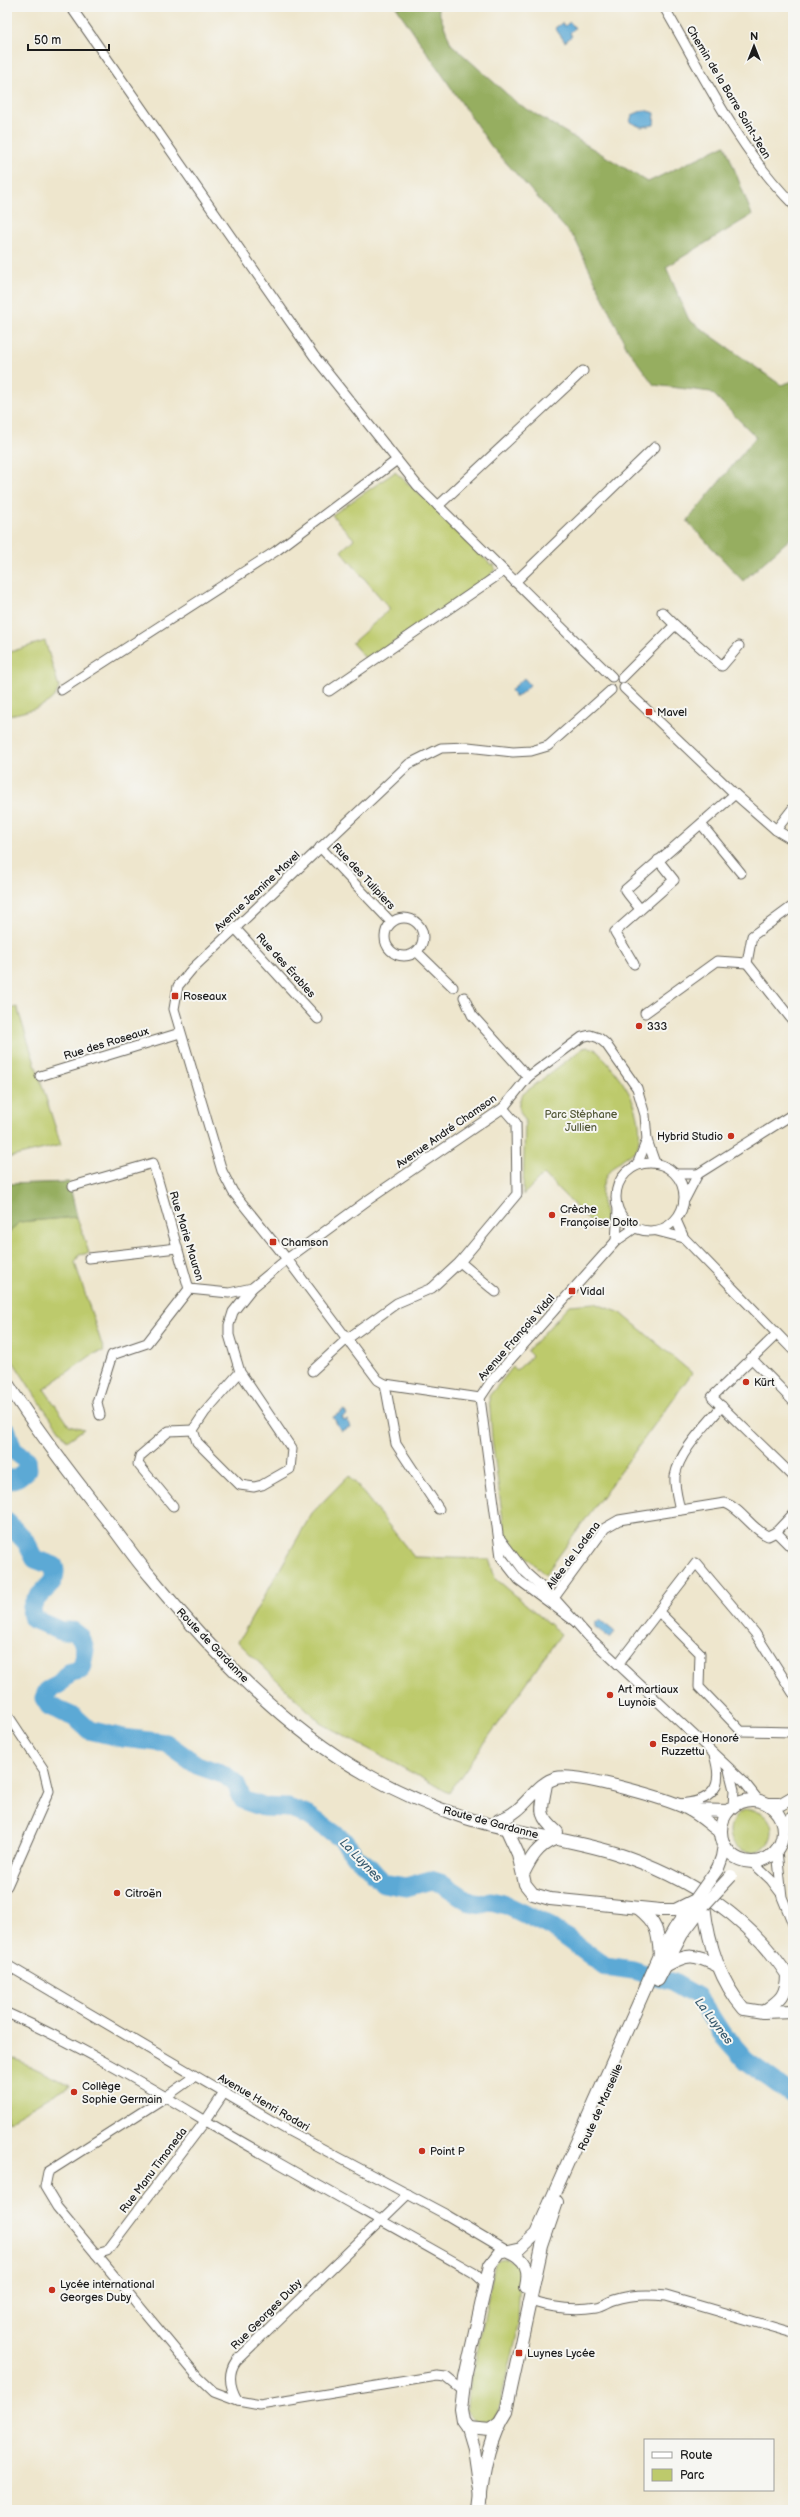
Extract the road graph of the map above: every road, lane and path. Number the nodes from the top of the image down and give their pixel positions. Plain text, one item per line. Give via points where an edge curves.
1 (71, 7) edge
2 (664, 7) edge
3 (793, 204) edge
4 (583, 371) dead end
5 (655, 447) dead end
6 (397, 460) junction
7 (438, 506) junction
8 (504, 571) junction
9 (515, 582) junction
10 (662, 612) dead end
11 (674, 625) junction
12 (739, 646) dead end
13 (617, 678) junction
14 (624, 688) junction
15 (61, 690) dead end
16 (611, 690) junction
17 (329, 691) dead end
18 (735, 794) junction
19 (793, 808) edge
20 (701, 824) junction
21 (776, 830) junction
22 (793, 840) edge
23 (320, 847) junction
24 (658, 860) junction
25 (742, 873) dead end
26 (793, 906) edge
27 (640, 909) junction
28 (390, 921) junction
29 (235, 928) junction
30 (417, 952) junction
31 (747, 963) junction
32 (634, 964) dead end
33 (454, 987) dead end
34 (464, 997) dead end
35 (645, 1013) dead end
36 (318, 1019) dead end
37 (793, 1021) edge
38 (180, 1033) junction
39 (40, 1076) dead end
40 (528, 1077) junction
41 (503, 1108) junction
42 (793, 1114) edge
43 (647, 1140) junction
44 (655, 1163) junction
45 (637, 1165) junction
46 (676, 1174) junction
47 (698, 1174) junction
48 (73, 1186) dead end
49 (685, 1200) junction
50 (618, 1210) junction
51 (676, 1220) junction
52 (635, 1228) junction
53 (657, 1231) junction
54 (684, 1238) junction
55 (616, 1240) junction
56 (177, 1248) junction
57 (89, 1258) dead end
58 (288, 1259) junction
59 (460, 1262) junction
60 (252, 1288) junction
61 (189, 1289) junction
62 (496, 1292) dead end
63 (778, 1334) junction
64 (347, 1339) junction
65 (793, 1350) edge
66 (750, 1358) junction
67 (312, 1371) dead end
68 (240, 1372) junction
69 (7, 1383) edge
70 (385, 1384) junction
71 (480, 1398) junction
72 (793, 1401) edge
73 (722, 1406) junction
74 (100, 1415) dead end
75 (193, 1430) junction
76 (793, 1476) edge
77 (174, 1506) dead end
78 (439, 1509) dead end
79 (680, 1510) junction
80 (793, 1514) edge
81 (776, 1532) junction
82 (499, 1537) junction
83 (793, 1549) edge
84 (554, 1598) junction
85 (658, 1612) junction
86 (576, 1623) junction
87 (618, 1664) junction
88 (793, 1693) edge
89 (7, 1714) edge
90 (793, 1732) edge
91 (713, 1754) junction
92 (728, 1767) junction
93 (546, 1784) junction
94 (793, 1797) edge
95 (764, 1802) junction
96 (676, 1804) junction
97 (730, 1808) junction
98 (690, 1810) junction
99 (793, 1817) edge
100 (502, 1824) junction
101 (783, 1827) junction
102 (720, 1832) junction
103 (556, 1835) junction
104 (724, 1845) junction
105 (777, 1851) junction
106 (750, 1862) junction
107 (523, 1874) junction
108 (7, 1886) edge
109 (782, 1897) junction
110 (700, 1902) junction
111 (638, 1908) junction
112 (793, 1924) edge
113 (660, 1962) junction
114 (718, 1966) junction
115 (8, 1969) edge
116 (791, 1976) edge
117 (646, 1996) junction
118 (793, 2011) edge
119 (763, 2012) junction
120 (7, 2013) edge
121 (195, 2076) junction
122 (224, 2093) junction
123 (167, 2096) junction
124 (206, 2120) junction
125 (408, 2194) junction
126 (380, 2219) junction
127 (509, 2252) junction
128 (96, 2254) junction
129 (484, 2282) junction
130 (530, 2301) junction
131 (526, 2321) junction
132 (793, 2333) edge
133 (462, 2390) junction
134 (238, 2401) junction
135 (498, 2424) junction
136 (468, 2428) junction
137 (481, 2496) junction
138 (479, 2510) edge

1 - 6 street via 314,356
2 - 3 street, Chemin de la Barre Saint-Jean via 740,138 772,183
4 - 7 street
5 - 9 street
6 - 7 street
6 - 15 street via 276,551
7 - 8 street
8 - 9 street
8 - 17 street
9 - 13 street
10 - 11 street
11 - 12 street via 722,666
11 - 13 street
13 - 14 street via 625,683
13 - 16 street via 608,684
14 - 16 street via 617,692
14 - 18 street
16 - 23 street, Avenue Jeanine Mavel via 548,746 531,751 513,752 468,747 441,748 409,764
18 - 20 street
18 - 21 street
19 - 21 street
20 - 24 street
20 - 25 street
21 - 22 street
23 - 28 street, Rue des Tulipiers
23 - 29 street, Avenue Jeanine Mavel
24 - 27 street via 625,890
24 - 27 street via 674,880
26 - 31 street via 752,936
27 - 32 street via 615,932
28 - 30 street, Rue des Tulipiers via 383,937 389,950 402,957
28 - 30 street, Rue des Tulipiers via 407,917 420,924 424,939
29 - 36 street, Rue des Érables
29 - 38 street, Avenue Jeanine Mavel via 178,986 174,1010
30 - 33 street
31 - 35 street via 717,960
31 - 37 street
34 - 40 street via 472,1015
38 - 39 street, Rue des Roseaux
38 - 58 street, Avenue Jeanine Mavel via 222,1171 233,1192
40 - 41 street, Avenue André Chamson
40 - 43 street, Avenue André Chamson via 582,1037 590,1035 599,1038 606,1044 636,1088 645,1115
41 - 58 street, Avenue André Chamson
41 - 59 street via 516,1123 517,1194
42 - 47 street
43 - 44 street
43 - 45 street
44 - 45 street
44 - 46 street
45 - 50 street via 623,1176 617,1186 615,1198
46 - 47 street
46 - 49 street
47 - 49 street
48 - 56 street, Rue Marie Mauron via 153,1163
49 - 51 street
50 - 52 street via 622,1218
50 - 55 street
51 - 53 street
51 - 54 street
52 - 53 street via 645,1232
52 - 55 street, Avenue François Vidal
53 - 54 street
54 - 63 street
55 - 71 street, Avenue François Vidal via 492,1380
56 - 57 street
56 - 61 street, Rue Marie Mauron
58 - 60 street, Rue Marie Mauron
58 - 64 street
59 - 62 street
59 - 64 street via 432,1288 397,1303
60 - 61 street, Rue Marie Mauron via 229,1293
60 - 68 street via 234,1312 228,1325
61 - 74 street via 147,1343 112,1356 97,1402
63 - 65 street
63 - 66 street
64 - 67 street
64 - 70 street via 369,1371
66 - 72 street
66 - 73 street via 712,1396
68 - 75 street via 205,1412
68 - 75 street via 292,1449 290,1469 262,1485 240,1485 197,1442
69 - 100 main road, Route de Gardanne via 56,1454 109,1522 190,1616 270,1694 311,1730 366,1768 411,1792
70 - 71 street
70 - 78 street via 396,1444
71 - 82 street, Avenue François Vidal
73 - 76 street
73 - 79 street via 678,1465 675,1478
75 - 77 street via 169,1431 140,1456 138,1464 165,1499
79 - 81 street, Allée de Lodena via 725,1503 732,1505 760,1533 768,1536
79 - 84 street, Allée de Lodena via 619,1520 605,1528
80 - 81 street
81 - 83 street
82 - 84 street, Avenue François Vidal via 525,1572
82 - 86 street, Avenue François Vidal via 501,1557 507,1567 537,1596
84 - 86 street, Avenue François Vidal
85 - 87 street
85 - 88 street via 696,1563 755,1633
85 - 90 street via 700,1654 699,1687 741,1731
86 - 87 street, Avenue François Vidal
87 - 91 street, Avenue François Vidal
89 - 108 street via 44,1770 49,1791
91 - 92 street, Avenue François Vidal
91 - 96 street via 718,1770 714,1789 707,1798 695,1803
92 - 95 street, Avenue François Vidal
92 - 97 street via 733,1779
93 - 96 main road via 556,1778 569,1777 603,1783
93 - 100 main road
93 - 103 main road via 542,1811 545,1822
94 - 95 main road via 781,1804
95 - 97 main road via 745,1801
95 - 101 main road via 778,1814
96 - 98 main road
97 - 98 main road
97 - 102 main road via 724,1817
98 - 102 main road
99 - 101 main road
100 - 103 main road, Route de Gardanne
100 - 107 main road via 514,1842
101 - 105 main road
102 - 104 main road
103 - 107 main road via 533,1854
103 - 116 main road, Route de Gardanne via 658,1868 686,1882 727,1909 758,1938
104 - 106 main road via 733,1856
104 - 110 main road, bridge via 718,1868
105 - 106 main road via 762,1861
105 - 109 street
106 - 109 street via 771,1880
106 - 110 main road, bridge
107 - 111 main road via 525,1884 533,1894 550,1900
109 - 112 street
110 - 111 main road via 675,1910
110 - 113 main road, Route de Marseille via 675,1928
110 - 114 main road
111 - 113 main road via 652,1920 658,1934
113 - 114 main road via 698,1956
113 - 117 main road, Route de Marseille
114 - 119 main road via 730,1993 744,2009
115 - 121 street, Avenue Henri Rodari
116 - 119 main road via 781,1999
117 - 127 main road, Route de Marseille via 536,2234 526,2245
117 - 130 main road, Route de Marseille via 555,2208 542,2246
118 - 119 main road
120 - 123 street via 60,2036
121 - 122 street, Avenue Henri Rodari
121 - 123 street
122 - 124 street, Rue Manu Timoneda
122 - 125 street, Avenue Henri Rodari via 289,2131
123 - 124 street
123 - 128 street via 48,2172 45,2186 50,2197
124 - 126 street
124 - 128 street, Rue Manu Timoneda via 107,2252
125 - 126 street, Rue Georges Duby
125 - 127 street, Avenue Henri Rodari
126 - 129 street via 474,2273
126 - 134 street, Rue Georges Duby via 236,2360 231,2368 230,2380
127 - 129 main road, Route de Marseille via 499,2253 494,2257
127 - 131 main road, Route de Marseille via 519,2256 528,2270 523,2302
128 - 134 street via 198,2377 214,2392
129 - 133 main road, Route de Marseille
130 - 131 main road, Route de Marseille
130 - 132 street via 560,2309 581,2309 599,2307 629,2296 666,2296
131 - 135 main road, Route de Marseille via 506,2412
133 - 134 street via 446,2377 426,2376 260,2405
133 - 136 main road, Route de Marseille via 461,2409 463,2421
135 - 136 main road via 490,2430
135 - 137 main road, Route de Marseille
136 - 137 main road, Route de Marseille via 474,2448
137 - 138 main road, Route de Marseille

